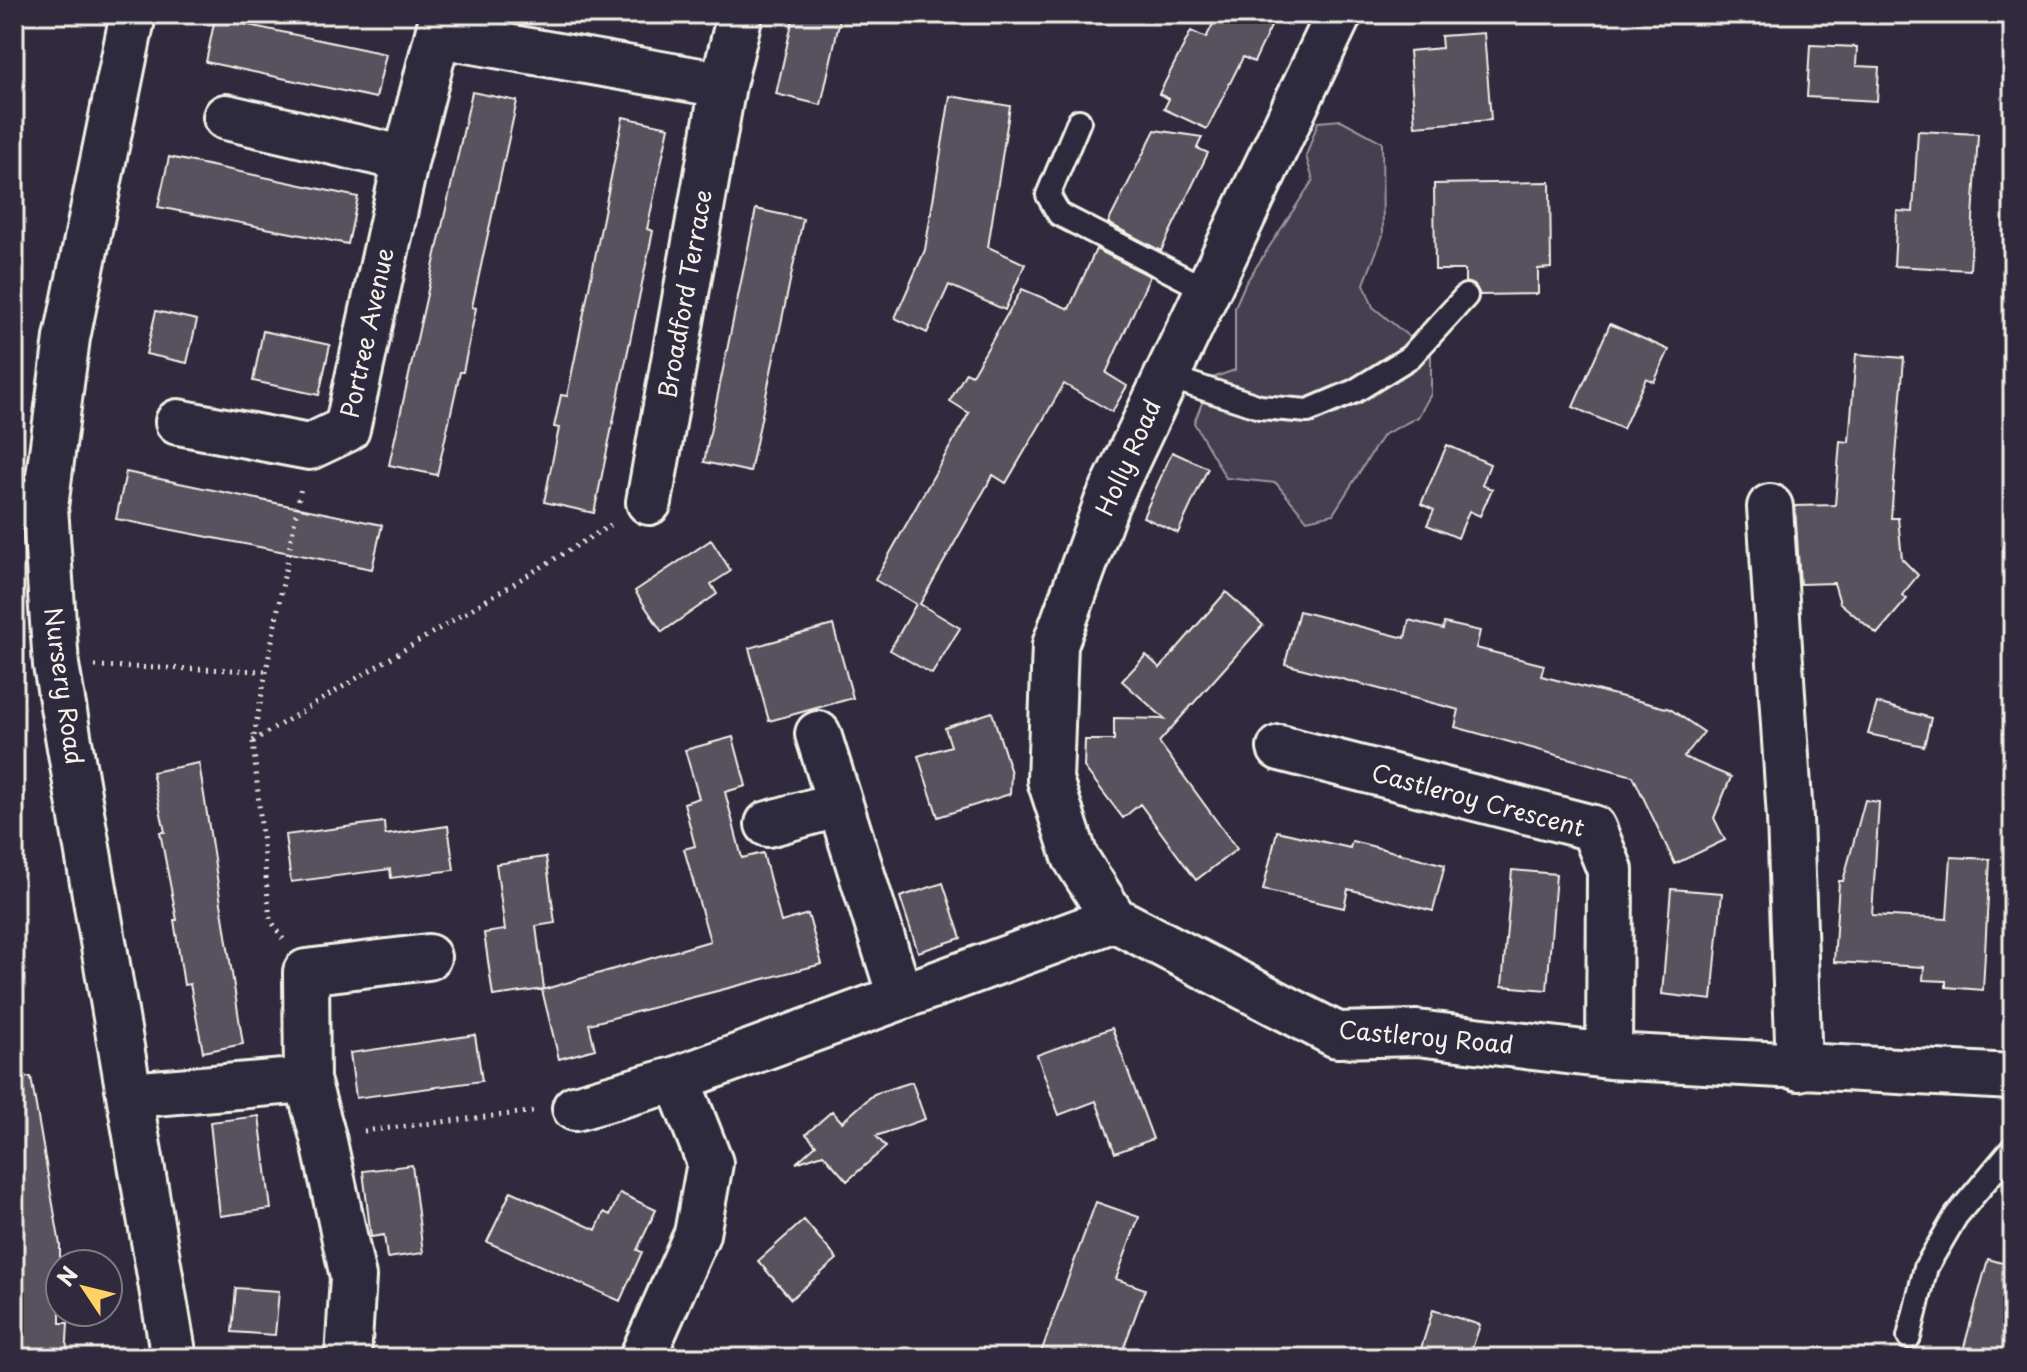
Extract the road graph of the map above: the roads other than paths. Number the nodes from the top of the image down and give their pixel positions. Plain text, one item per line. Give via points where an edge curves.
1 (133, 14) edge
2 (740, 14) edge
3 (1339, 14) edge
4 (441, 25) edge
5 (723, 85) junction
6 (226, 117) dead end
7 (1079, 121) dead end
8 (406, 159) junction
9 (1207, 290) junction
10 (1466, 296) dead end
11 (1166, 376) junction
12 (178, 422) dead end
13 (649, 502) road end
14 (29, 505) edge
15 (1770, 507) dead end
16 (818, 734) dead end
17 (1280, 748) dead end
18 (840, 804) junction
19 (768, 824) dead end
20 (1114, 919) junction
21 (428, 957) dead end
22 (900, 996) junction
23 (1609, 1056) junction
24 (1799, 1068) junction
25 (2013, 1077) edge
26 (677, 1079) junction
27 (307, 1080) junction
28 (130, 1095) junction
29 (575, 1108) road end
30 (2013, 1148) edge
31 (1909, 1337) dead end
32 (174, 1358) edge
33 (348, 1358) edge
34 (642, 1358) edge

1 - 14 street, Nursery Road
2 - 5 street, Broadford Terrace
3 - 9 street, Holly Road
4 - 5 street
4 - 8 street, Portree Avenue
5 - 13 street, Broadford Terrace
6 - 8 street
7 - 9 lane via 1050,185 1048,195 1059,214
8 - 12 street, Portree Avenue via 347,429 309,447
9 - 11 street, Holly Road
10 - 11 lane via 1410,357 1355,391 1308,411 1260,407
11 - 20 street, Holly Road via 1107,502 1055,645 1050,780 1075,857
14 - 28 street, Nursery Road
15 - 24 street
16 - 18 street
17 - 23 street, Castleroy Crescent via 1593,828 1610,870
18 - 19 street
18 - 22 street
20 - 22 street
20 - 23 street, Castleroy Road via 1337,1035 1417,1033
21 - 27 street via 306,972
22 - 26 street
23 - 24 street, Castleroy Road
24 - 25 street, Castleroy Road
26 - 29 street
26 - 34 street via 710,1163 697,1234
27 - 28 street
27 - 33 street via 353,1277
28 - 32 street, Nursery Road
30 - 31 lane via 1956,1216 1926,1267

